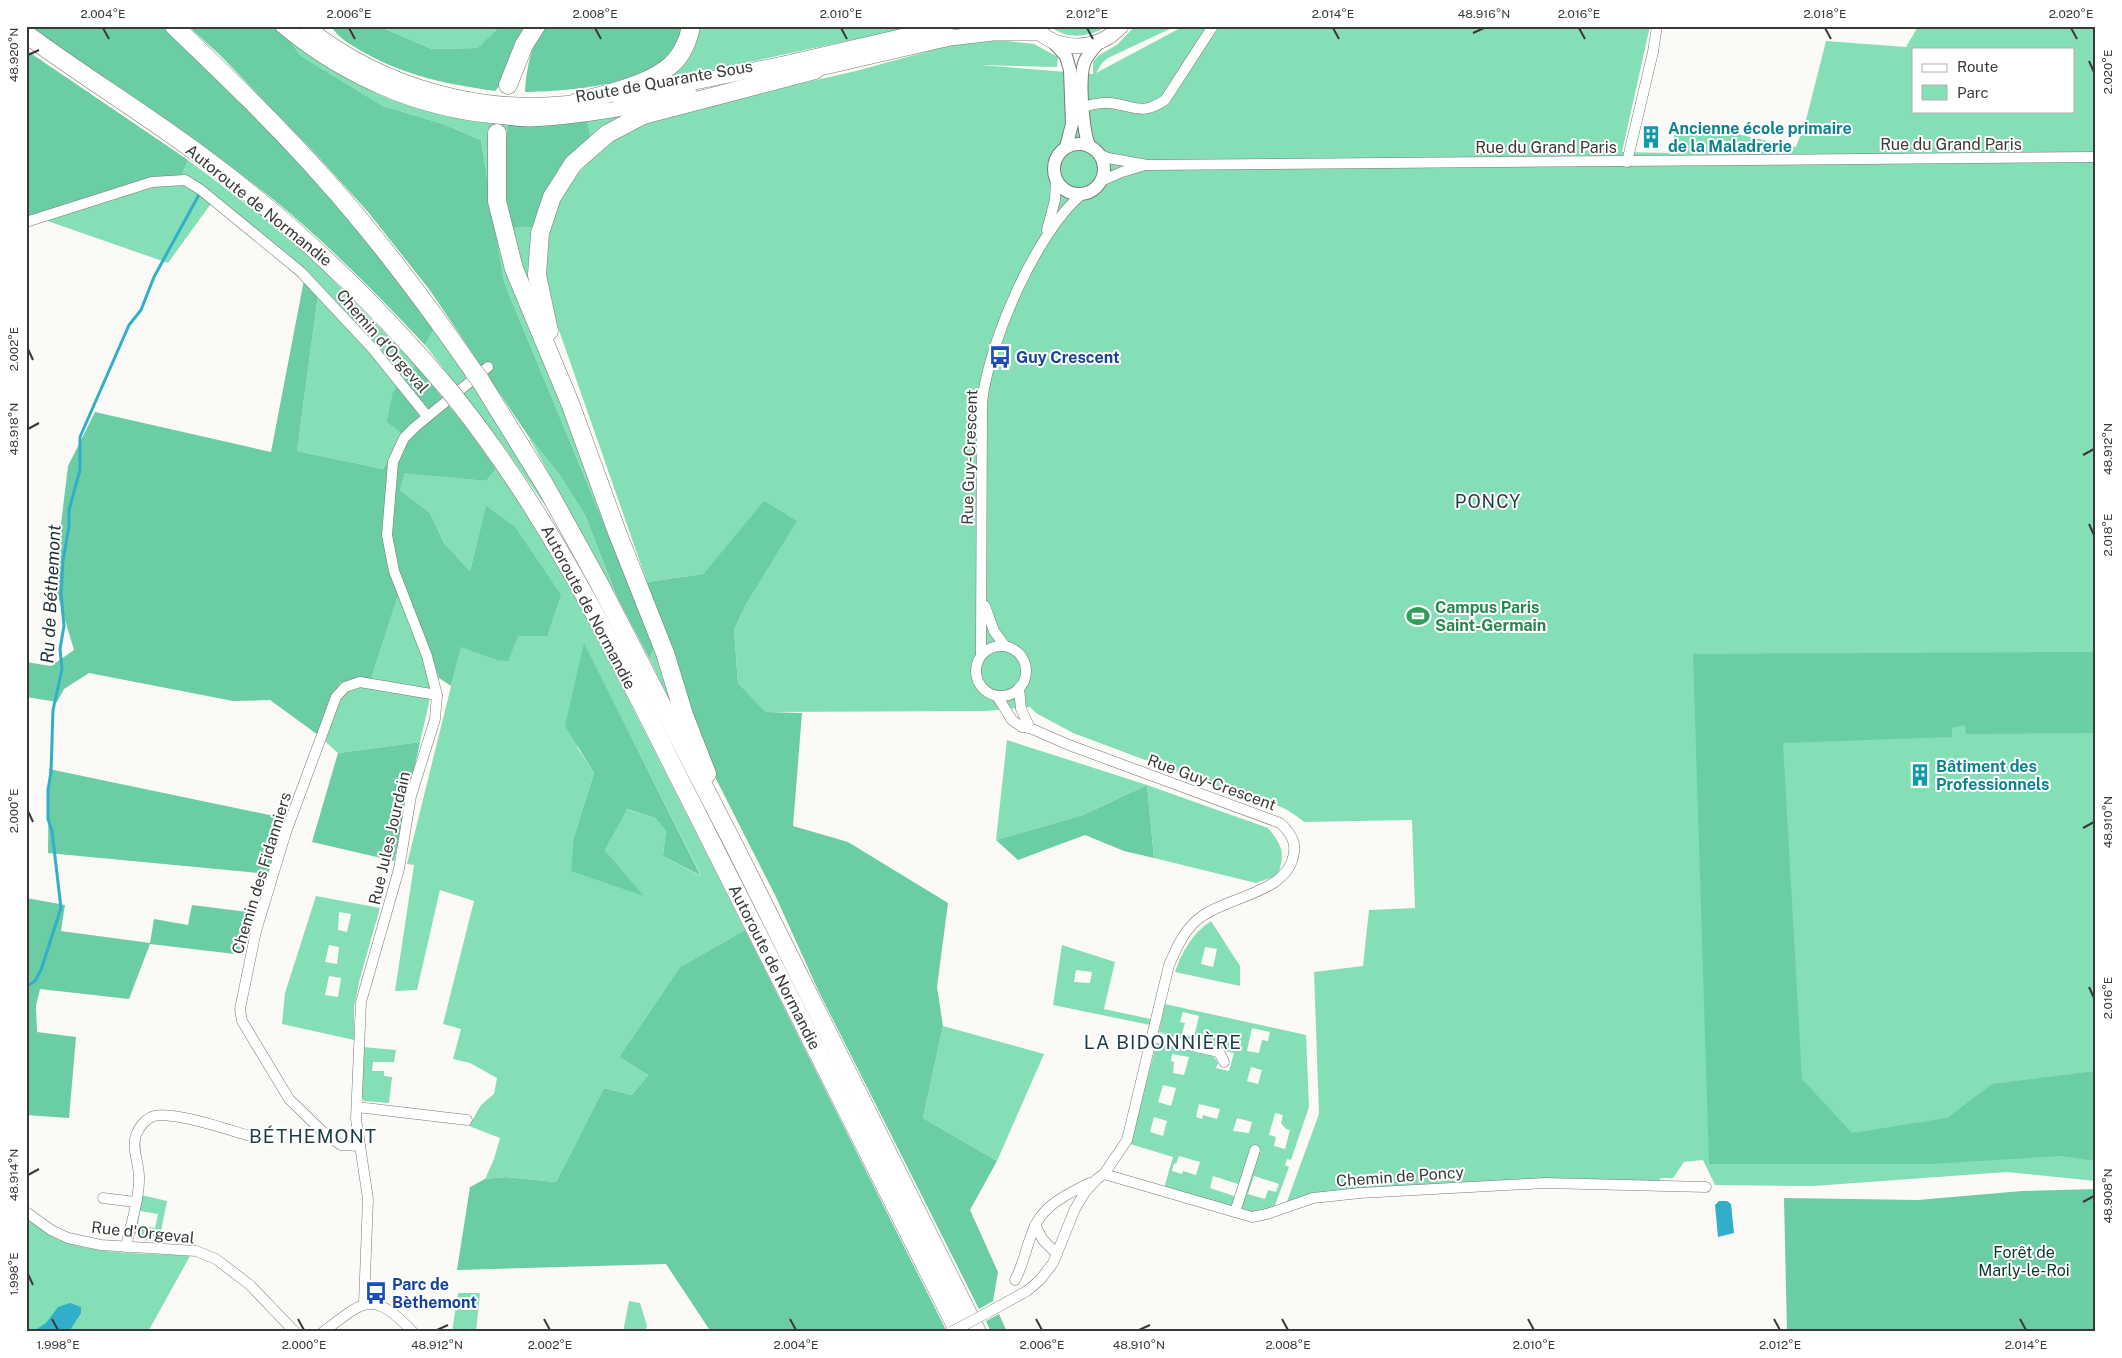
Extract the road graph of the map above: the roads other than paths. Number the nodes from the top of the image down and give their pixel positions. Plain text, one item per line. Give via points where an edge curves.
1 (174, 26) edge
2 (283, 26) edge
3 (306, 26) edge
4 (536, 26) edge
5 (691, 26) edge
6 (947, 26) edge
7 (1121, 26) edge
8 (1212, 26) edge
9 (1657, 26) edge
10 (1036, 29) edge
11 (31, 38) edge
12 (1053, 42) junction
13 (1099, 42) junction
14 (815, 70) junction
15 (508, 85) dead end
16 (575, 103) junction
17 (1083, 107) junction
18 (498, 133) dead end
19 (1089, 146) junction
20 (1066, 147) junction
21 (1100, 155) junction
22 (2096, 157) edge
23 (1627, 162) junction
24 (1147, 165) junction
25 (1056, 180) junction
26 (1101, 181) junction
27 (1082, 194) junction
28 (26, 222) edge
29 (1046, 236) junction
30 (481, 373) junction
31 (570, 403) junction
32 (427, 416) junction
33 (983, 601) junction
34 (1005, 646) junction
35 (981, 655) junction
36 (1019, 688) junction
37 (437, 696) junction
38 (997, 696) junction
39 (1030, 728) junction
40 (734, 845) junction
41 (1153, 1037) junction
42 (1224, 1062) dead end
43 (357, 1107) junction
44 (467, 1120) dead end
45 (254, 1137) dead end
46 (360, 1146) junction
47 (1255, 1150) dead end
48 (1101, 1176) junction
49 (1706, 1187) dead end
50 (103, 1198) dead end
51 (135, 1202) junction
52 (26, 1212) edge
53 (1235, 1212) junction
54 (1035, 1225) junction
55 (126, 1247) junction
56 (1057, 1254) junction
57 (1015, 1280) dead end
58 (364, 1303) junction
59 (295, 1332) edge
60 (323, 1332) edge
61 (413, 1332) edge
62 (951, 1332) edge
63 (958, 1332) edge
64 (977, 1332) edge

1 - 30 highway, Autoroute de Normandie via 323,177
2 - 14 main road, Route de Quarante Sous via 303,43 353,73 411,99 475,114 526,119 594,114
3 - 16 main road, Route de Quarante Sous via 357,61 415,86 473,101 514,106
4 - 15 highway via 524,45
5 - 16 highway via 689,39 673,64 640,82
6 - 16 main road, Route de Quarante Sous via 665,89
7 - 13 main road, Route de Quarante Sous
8 - 17 street via 1165,100 1155,107 1146,110 1106,103
9 - 23 street
10 - 12 main road, Route de Quarante Sous
10 - 14 main road, Route de Quarante Sous via 950,38
11 - 63 highway, Autoroute de Normandie via 212,164 288,225 384,316 453,395 532,503 576,578 703,824
12 - 13 main road, Route de Quarante Sous via 1078,47
12 - 20 street via 1066,56 1070,70 1072,124
13 - 17 street via 1088,55 1083,69
14 - 31 highway via 643,115 607,134 574,164 552,197 540,233 537,275
17 - 19 street via 1084,130
18 - 31 highway via 497,201 514,269
19 - 20 street via 1075,144
19 - 21 street
20 - 25 street via 1054,163
21 - 24 street, Rue du Grand Paris
21 - 26 street via 1104,170
22 - 23 street, Rue du Grand Paris
23 - 24 street, Rue du Grand Paris
24 - 26 street, Rue du Grand Paris
25 - 27 street via 1069,192
25 - 29 street, Rue Guy-Crescent via 1055,200
26 - 27 street via 1093,190
27 - 29 street, Rue Guy-Crescent via 1068,206
28 - 32 street, Chemin d'Orgeval via 152,182 184,180 201,190 301,272 373,349
29 - 33 street, Rue Guy-Crescent via 1002,326 983,396
30 - 32 street, Rue Jules Jourdain
30 - 40 highway, Autoroute de Normandie via 576,542
31 - 40 highway
32 - 37 street, Rue Jules Jourdain via 404,438 392,462 387,536 394,571 427,656
33 - 34 street, Rue Guy-Crescent via 994,631
33 - 35 street, Rue Guy-Crescent
34 - 35 street via 992,648
34 - 36 street, Rue Guy-Crescent via 1017,652 1025,664 1024,681
35 - 38 street, Rue Guy-Crescent via 976,666 978,682 986,692
36 - 38 street via 1005,696
36 - 39 street, Rue Guy-Crescent via 1021,709
37 - 43 street, Rue Jules Jourdain via 435,719 411,796 399,869 361,1002
37 - 46 street, Chemin des Fidanniers via 360,682 345,687 336,697 286,832 256,931 240,1009 242,1022 289,1099 341,1145
38 - 39 street, Rue Guy-Crescent via 1012,720
39 - 41 street, Rue Guy-Crescent via 1280,823 1294,842 1291,868 1284,876 1269,886 1208,912 1190,927 1169,965
40 - 64 highway, Autoroute de Normandie
41 - 42 street via 1219,1052
41 - 48 street via 1127,1140
43 - 44 street
43 - 46 street, Rue Jules Jourdain
45 - 51 street via 182,1118 152,1116 136,1135 134,1148 139,1181
46 - 58 street, Rue Jules Jourdain via 368,1199
47 - 53 street
48 - 53 street, Chemin de Poncy
48 - 54 street via 1053,1204
48 - 56 street via 1085,1192
49 - 53 street, Chemin de Poncy via 1545,1183 1360,1192 1313,1198 1252,1217
50 - 51 street
51 - 55 street
52 - 55 street, Rue d'Orgeval via 68,1238
54 - 56 street via 1043,1240
54 - 57 street
55 - 59 street, Rue d'Orgeval via 196,1251 216,1259 250,1285
56 - 62 street, bridge via 1040,1280 1027,1291
58 - 60 street
58 - 61 street via 389,1311

